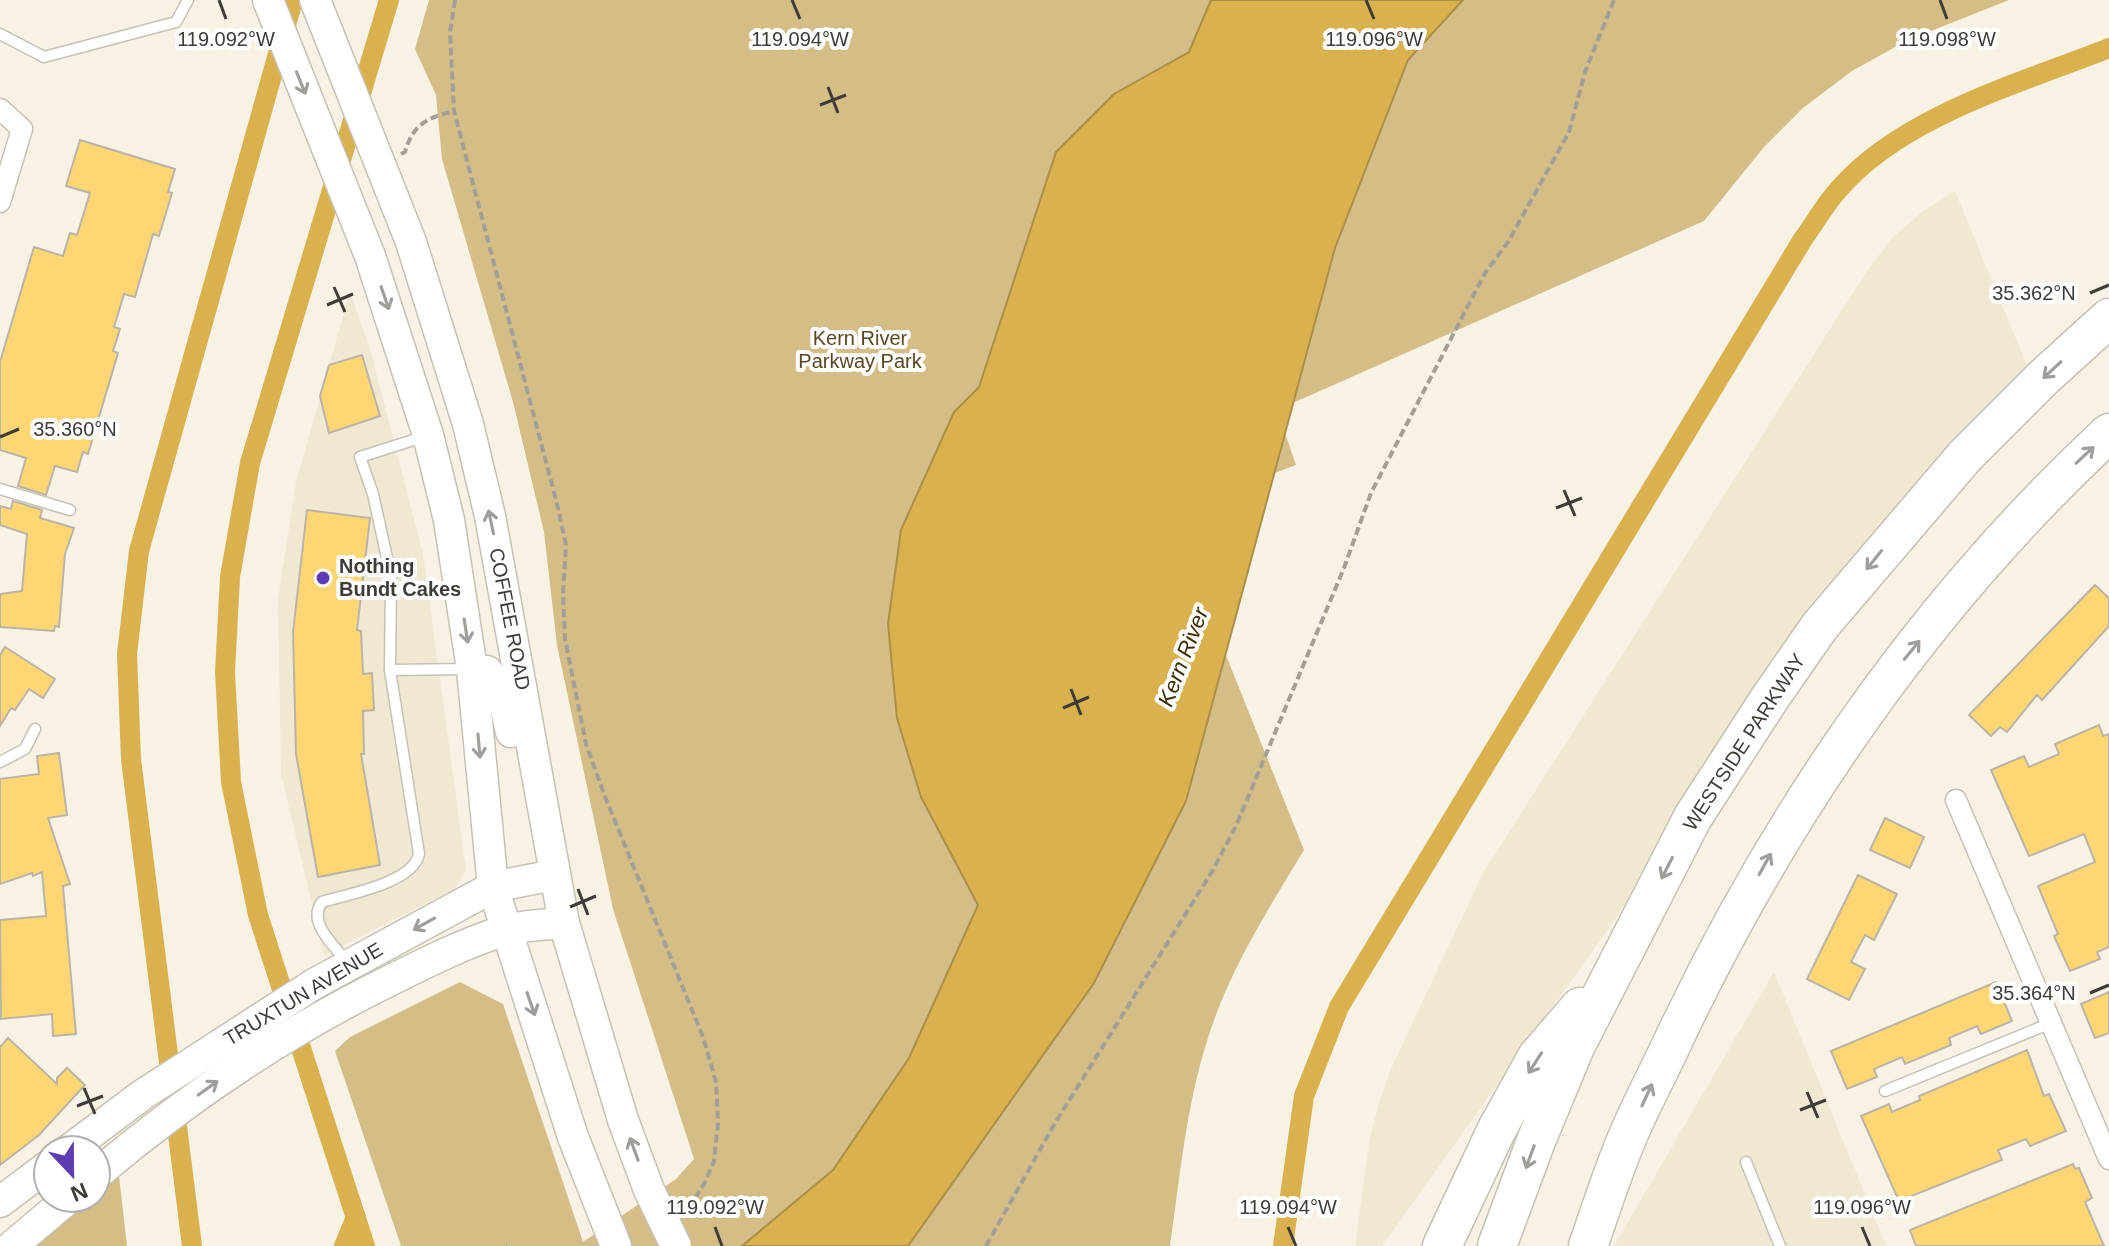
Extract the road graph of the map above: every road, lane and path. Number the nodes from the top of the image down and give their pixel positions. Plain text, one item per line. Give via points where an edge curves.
1 (188, 0) edge
2 (315, 0) edge
3 (455, 0) edge
4 (1614, 0) edge
5 (270, 5) edge
6 (0, 34) edge
7 (0, 109) edge
8 (454, 111) junction
9 (381, 161) junction
10 (0, 202) edge
11 (405, 225) junction
12 (2109, 318) edge
13 (2109, 433) edge
14 (428, 435) junction
15 (0, 489) edge
16 (70, 510) dead end
17 (472, 669) junction
18 (390, 670) junction
19 (35, 729) dead end
20 (0, 762) edge
21 (537, 774) junction
22 (1956, 800) dead end
23 (554, 875) junction
24 (493, 887) junction
25 (564, 923) junction
26 (505, 930) junction
27 (1621, 960) junction
28 (349, 965) junction
29 (2051, 1023) junction
30 (1885, 1091) dead end
31 (90, 1134) edge
32 (1625, 1142) junction
33 (2109, 1159) edge
34 (112, 1161) edge
35 (1746, 1162) dead end
36 (32, 1178) edge
37 (0, 1202) edge
38 (50, 1214) edge
39 (674, 1229) edge
40 (12, 1246) edge
41 (616, 1246) edge
42 (986, 1246) edge
43 (1442, 1246) edge
44 (1497, 1246) edge
45 (1588, 1246) edge
46 (1604, 1246) edge
47 (1780, 1246) edge

1 - 6 lane via 176,22 44,57
2 - 9 main road, COFFEE ROAD
3 - 8 path via 450,32
4 - 42 path via 1585,72 1569,132 1485,273 1371,493 1236,826
5 -> 14 main road via 359,224
7 - 10 street via 22,129
8 - 9 path via 424,120 405,152
8 - 39 path via 566,545 565,639 586,744 703,1037 716,1082 714,1161
9 - 11 main road, COFFEE ROAD
11 - 14 main road via 400,258 446,407 446,425
21 -> 11 main road, COFFEE ROAD via 487,501
12 -> 27 highway, WESTSIDE PARKWAY via 1965,456 1820,626 1693,817
32 -> 13 highway via 1739,912 1832,757 1981,564
14 -> 17 main road via 449,520
14 - 18 lane via 360,457 391,576
15 - 16 lane
17 - 18 lane
17 - 21 main road via 487,671 502,692 518,758
17 -> 24 main road
18 - 28 lane via 419,854 398,878 319,905 318,924
19 - 20 lane via 25,749
21 - 23 main road, COFFEE ROAD
22 - 29 street
23 - 24 main road, TRUXTUN AVENUE
23 - 25 main road, COFFEE ROAD
24 - 26 main road
24 -> 28 main road, TRUXTUN AVENUE
25 - 26 main road, TRUXTUN AVENUE
39 -> 25 main road, COFFEE ROAD via 649,1190 623,1120
34 -> 26 main road, TRUXTUN AVENUE via 256,1053 424,963
26 -> 41 main road via 573,1137
27 -> 43 highway via 1537,1057
27 -> 44 highway, WESTSIDE PARKWAY via 1575,1047
28 - 31 main road, TRUXTUN AVENUE via 142,1095
29 - 30 lane
29 - 33 street
32 - 45 highway
32 - 46 highway via 1610,1189
35 - 47 lane
36 - 37 main road
38 - 40 main road

